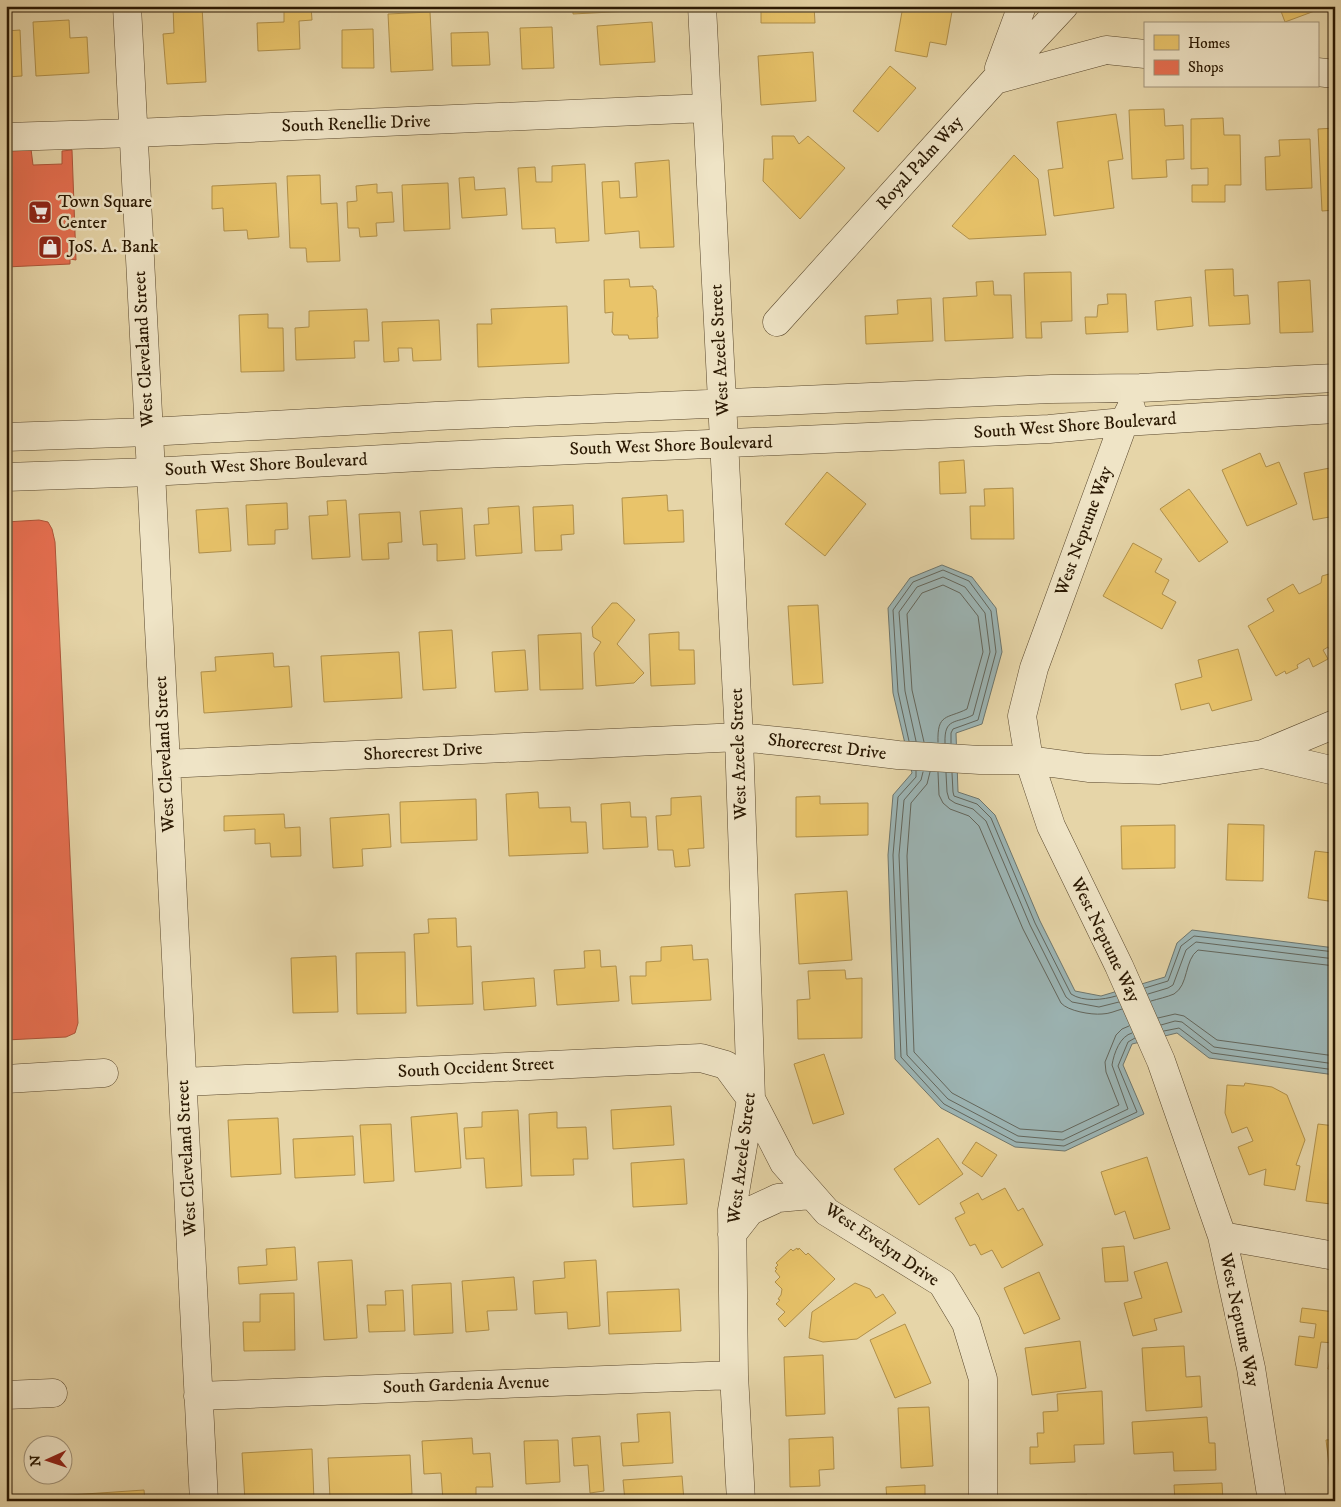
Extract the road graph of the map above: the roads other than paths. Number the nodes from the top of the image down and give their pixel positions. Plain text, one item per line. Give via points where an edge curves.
1 (127, 6) edge
2 (702, 6) edge
3 (1022, 6) edge
4 (1064, 6) edge
5 (1144, 54) edge
6 (1318, 72) edge
7 (1335, 74) edge
8 (995, 80) junction
9 (706, 108) junction
10 (134, 133) junction
11 (6, 137) edge
12 (777, 322) dead end
13 (1335, 378) edge
14 (1140, 388) junction
15 (723, 403) junction
16 (1335, 409) edge
17 (1124, 422) junction
18 (148, 432) junction
19 (6, 437) edge
20 (725, 443) junction
21 (150, 472) junction
22 (6, 477) edge
23 (1335, 724) edge
24 (739, 738) junction
25 (1263, 754) junction
26 (1029, 760) junction
27 (166, 764) junction
28 (1335, 771) edge
29 (104, 1073) dead end
30 (6, 1079) edge
31 (183, 1082) junction
32 (751, 1099) junction
33 (811, 1195) junction
34 (732, 1234) junction
35 (1222, 1236) junction
36 (1335, 1256) edge
37 (734, 1375) junction
38 (53, 1393) dead end
39 (6, 1395) edge
40 (198, 1396) junction
41 (204, 1501) edge
42 (741, 1501) edge
43 (983, 1501) edge
44 (1272, 1501) edge

1 - 10 street, West Cleveland Street
2 - 9 street, West Azeele Street
3 - 8 street
4 - 8 street, Royal Palm Way
5 - 8 street via 1106,50
6 - 7 street
8 - 12 street, Royal Palm Way
9 - 10 street, South Renellie Drive
9 - 15 street, West Azeele Street
10 - 11 street, South Renellie Drive
10 - 18 street, West Cleveland Street
13 - 14 street, South West Shore Boulevard
14 - 15 street, South West Shore Boulevard
14 - 17 street, West Neptune Way
15 - 18 street, South West Shore Boulevard
15 - 20 street, West Azeele Street
16 - 17 street, South West Shore Boulevard
17 - 20 street, South West Shore Boulevard via 1050,429
17 - 26 street, West Neptune Way via 1034,668 1022,716
18 - 19 street, South West Shore Boulevard
18 - 21 street, West Cleveland Street
20 - 21 street, South West Shore Boulevard
20 - 24 street, West Azeele Street
21 - 22 street, South West Shore Boulevard
21 - 27 street, West Cleveland Street
23 - 25 street
24 - 26 street, Shorecrest Drive via 898,755
24 - 27 street, Shorecrest Drive
24 - 32 street, West Azeele Street
25 - 26 street, Shorecrest Drive via 1159,770 1088,768
25 - 28 street, Shorecrest Drive
26 - 35 street, West Neptune Way via 1050,826 1120,966 1161,1061
27 - 31 street, West Cleveland Street
29 - 30 street
31 - 32 street, South Occident Street via 701,1058 726,1065
31 - 40 street, West Cleveland Street
32 - 33 street, West Evelyn Drive via 784,1163
32 - 34 street, West Azeele Street via 732,1210
33 - 34 street, West Evelyn Drive via 778,1198 750,1211
33 - 43 street, West Evelyn Drive via 826,1212 942,1283 966,1323 983,1378
34 - 37 street, West Azeele Street
35 - 36 street
35 - 44 street, West Neptune Way via 1251,1368
37 - 40 street, South Gardenia Avenue
37 - 42 street, West Azeele Street
38 - 39 street
40 - 41 street, West Cleveland Street

